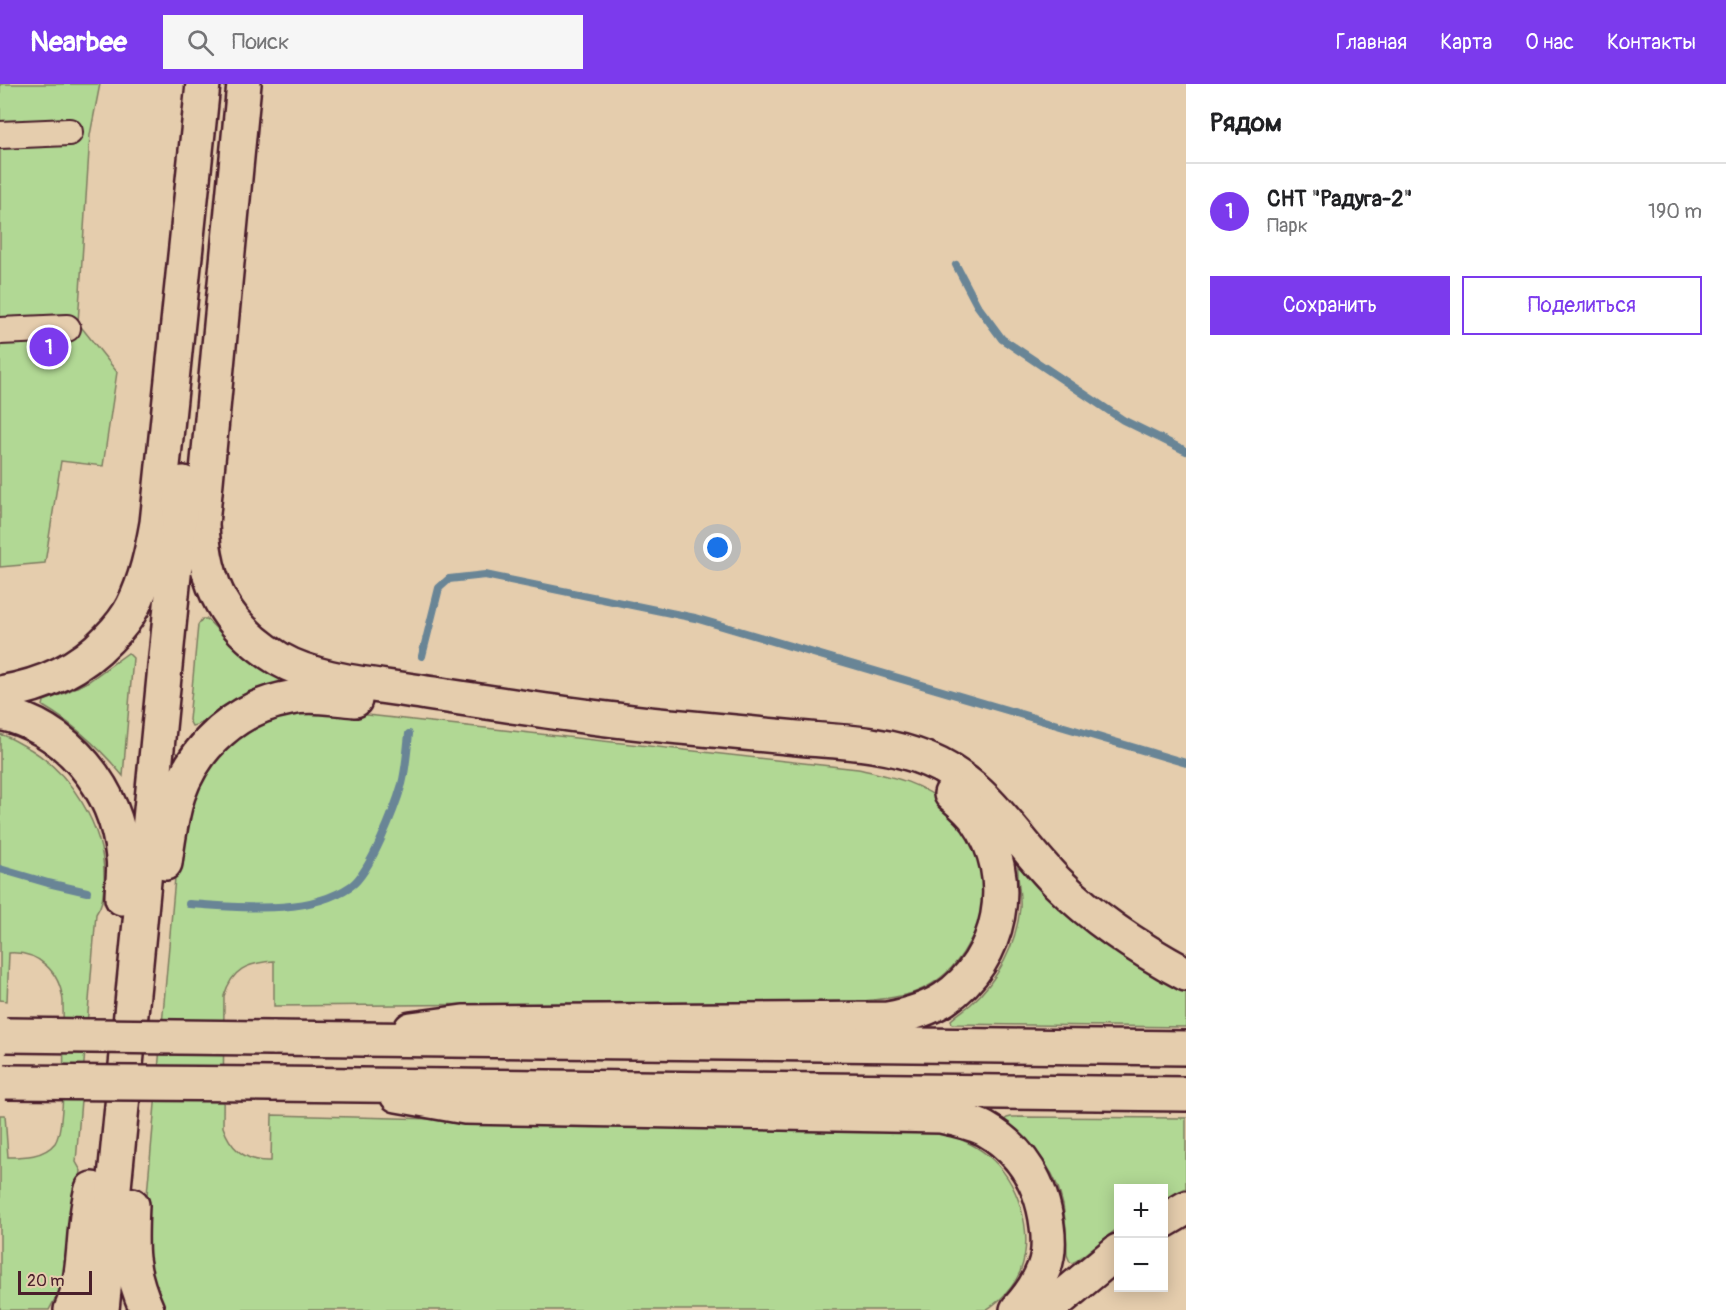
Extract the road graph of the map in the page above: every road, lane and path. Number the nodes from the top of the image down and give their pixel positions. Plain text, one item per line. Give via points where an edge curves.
1 (203, 84) edge
2 (223, 84) edge
3 (244, 84) edge
4 (69, 132) dead end
5 (0, 135) edge
6 (67, 328) dead end
7 (0, 332) edge
8 (0, 693) edge
9 (496, 704) junction
10 (0, 713) edge
11 (675, 726) junction
12 (1186, 974) edge
13 (132, 989) junction
14 (3, 1035) edge
15 (339, 1039) junction
16 (1186, 1048) edge
17 (3, 1082) edge
18 (339, 1085) junction
19 (1186, 1094) edge
20 (121, 1114) junction
21 (1186, 1208) edge
22 (1168, 1219) edge
23 (1114, 1255) edge
24 (71, 1310) edge
25 (102, 1310) edge
26 (147, 1310) edge
27 (1017, 1310) edge
28 (1047, 1310) edge

1 - 8 main road via 157,523 143,583 118,628 77,666 47,681
2 - 13 main road
3 - 9 main road via 202,524 202,546 212,585 249,637 295,667 328,677
4 - 5 lane
6 - 7 lane
9 - 11 main road
9 - 13 main road via 302,697 270,702 238,717 196,759 177,797 158,923
10 - 13 main road via 55,736 86,766 106,799 124,858 121,922
11 - 12 main road via 874,745 947,769 984,796 1078,901 1127,938
11 - 15 main road via 745,746 896,767 930,780 947,792 977,820 998,868 1000,908 988,948 975,970 927,1008 888,1019 463,1022
13 - 20 main road
14 - 15 main road, bridge
15 - 16 main road
17 - 18 main road, bridge
18 - 19 main road
18 - 27 main road via 465,1107 940,1116 964,1120 1013,1150 1042,1196 1048,1236 1045,1267 1036,1287
20 - 24 main road via 91,1192 80,1276
20 - 25 main road
20 - 26 main road via 133,1195 133,1272
21 - 22 main road
23 - 28 main road

